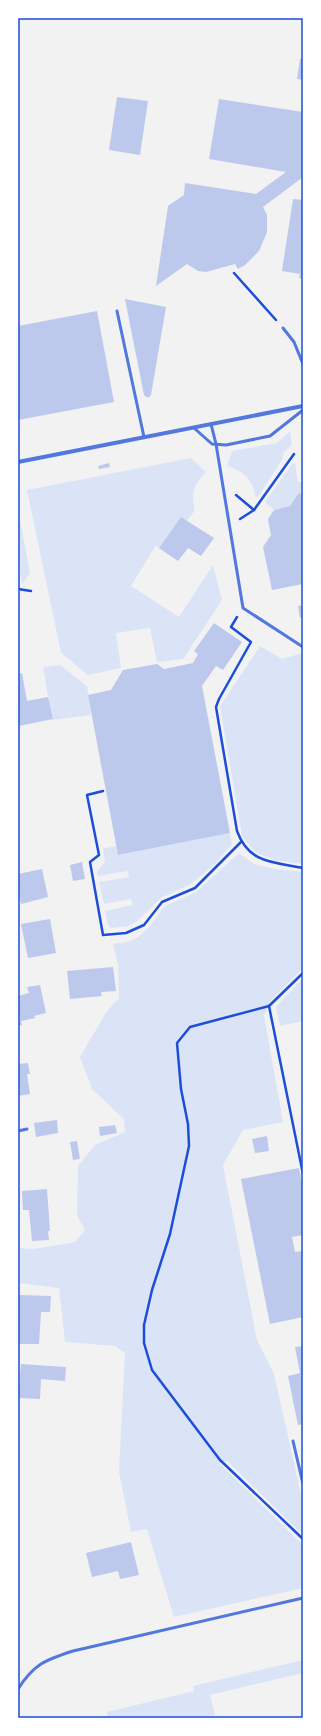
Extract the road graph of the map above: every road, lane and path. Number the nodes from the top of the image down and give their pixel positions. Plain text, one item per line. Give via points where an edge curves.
1 (234, 274) dead end
2 (117, 311) dead end
3 (283, 328) joint
4 (303, 364) edge
5 (303, 406) edge
6 (303, 410) edge
7 (211, 424) junction
8 (194, 428) junction
9 (144, 437) junction
10 (216, 444) junction
11 (294, 454) dead end
12 (18, 462) edge
13 (222, 484) junction
14 (254, 510) junction
15 (229, 525) junction
16 (18, 587) edge
17 (31, 591) dead end
18 (243, 608) junction
19 (303, 647) edge
20 (102, 791) dead end
21 (241, 842) junction
22 (303, 868) edge
23 (303, 973) edge
24 (269, 1006) junction
25 (27, 1129) dead end
26 (18, 1131) edge
27 (303, 1174) edge
28 (293, 1441) dead end
29 (303, 1484) edge
30 (303, 1539) edge
31 (303, 1598) edge
32 (18, 1689) edge

1 - 3 path
2 - 9 lane
3 - 4 lane via 294,342
5 - 7 street
6 - 10 lane via 270,436 226,445
7 - 8 street
7 - 10 lane
8 - 9 street
8 - 10 lane via 212,444
9 - 12 street
10 - 13 lane
11 - 14 path
13 - 14 path
13 - 15 lane
14 - 15 path
15 - 18 lane
16 - 17 path
18 - 19 lane
18 - 21 path via 231,627 251,642 216,706
20 - 21 path via 87,795 99,855 90,862 103,935 126,933 144,925 162,902 195,888
21 - 22 path via 258,857
23 - 24 path
24 - 27 path
24 - 30 path via 190,1027 177,1043 189,1146 170,1234 144,1325 144,1343 152,1370 220,1460
25 - 26 lane
28 - 29 lane
31 - 32 lane via 47,1659 27,1675

